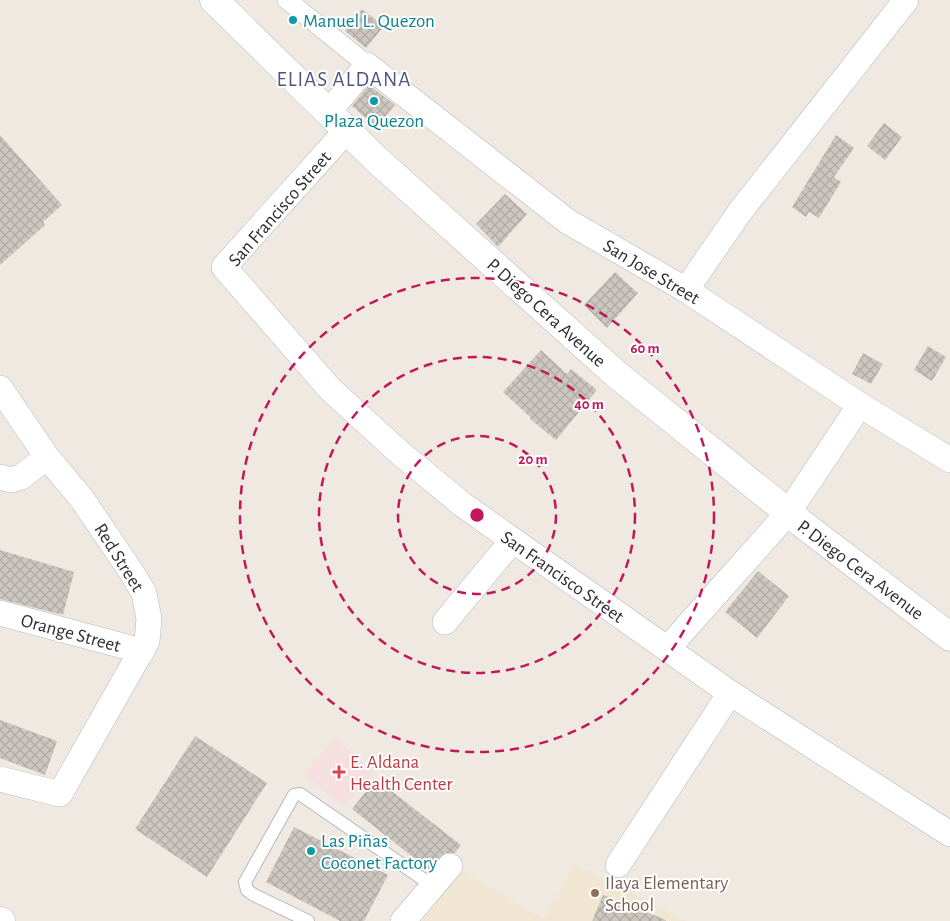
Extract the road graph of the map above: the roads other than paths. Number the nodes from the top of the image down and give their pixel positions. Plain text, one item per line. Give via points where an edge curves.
1 (214, 0) edge
2 (287, 0) edge
3 (906, 0) edge
4 (367, 65) junction
5 (338, 121) junction
6 (686, 290) junction
7 (0, 388) edge
8 (860, 405) junction
9 (47, 457) junction
10 (950, 460) edge
11 (0, 477) edge
12 (788, 513) junction
13 (512, 541) junction
14 (0, 613) edge
15 (445, 622) dead end
16 (950, 637) edge
17 (667, 649) junction
18 (142, 651) junction
19 (730, 693) junction
20 (0, 779) edge
21 (950, 834) edge
22 (618, 865) dead end
23 (450, 866) dead end
24 (433, 886) junction
25 (308, 921) edge
26 (404, 921) edge

1 - 5 main road, P. Diego Cera Avenue
2 - 4 street
3 - 6 street via 739,213
4 - 5 street
4 - 6 street, San Jose Street via 567,221
5 - 12 main road, P. Diego Cera Avenue via 377,160 616,374
5 - 13 street, San Francisco Street via 224,267 330,389 400,453
6 - 8 street, San Jose Street
7 - 9 street, Red Street
8 - 10 street, San Jose Street
8 - 12 street
9 - 11 street via 21,477 11,480
9 - 18 street, Red Street via 82,499 144,593 149,619 147,641
12 - 16 main road, P. Diego Cera Avenue
12 - 17 street
13 - 15 street
13 - 17 street, San Francisco Street
14 - 18 street, Orange Street
17 - 19 street, San Francisco Street
18 - 20 street, Red Street via 60,794
19 - 21 street, San Francisco Street
19 - 22 street
23 - 24 street
24 - 25 lane via 300,794 294,795 245,882 246,890 254,895
24 - 26 street

